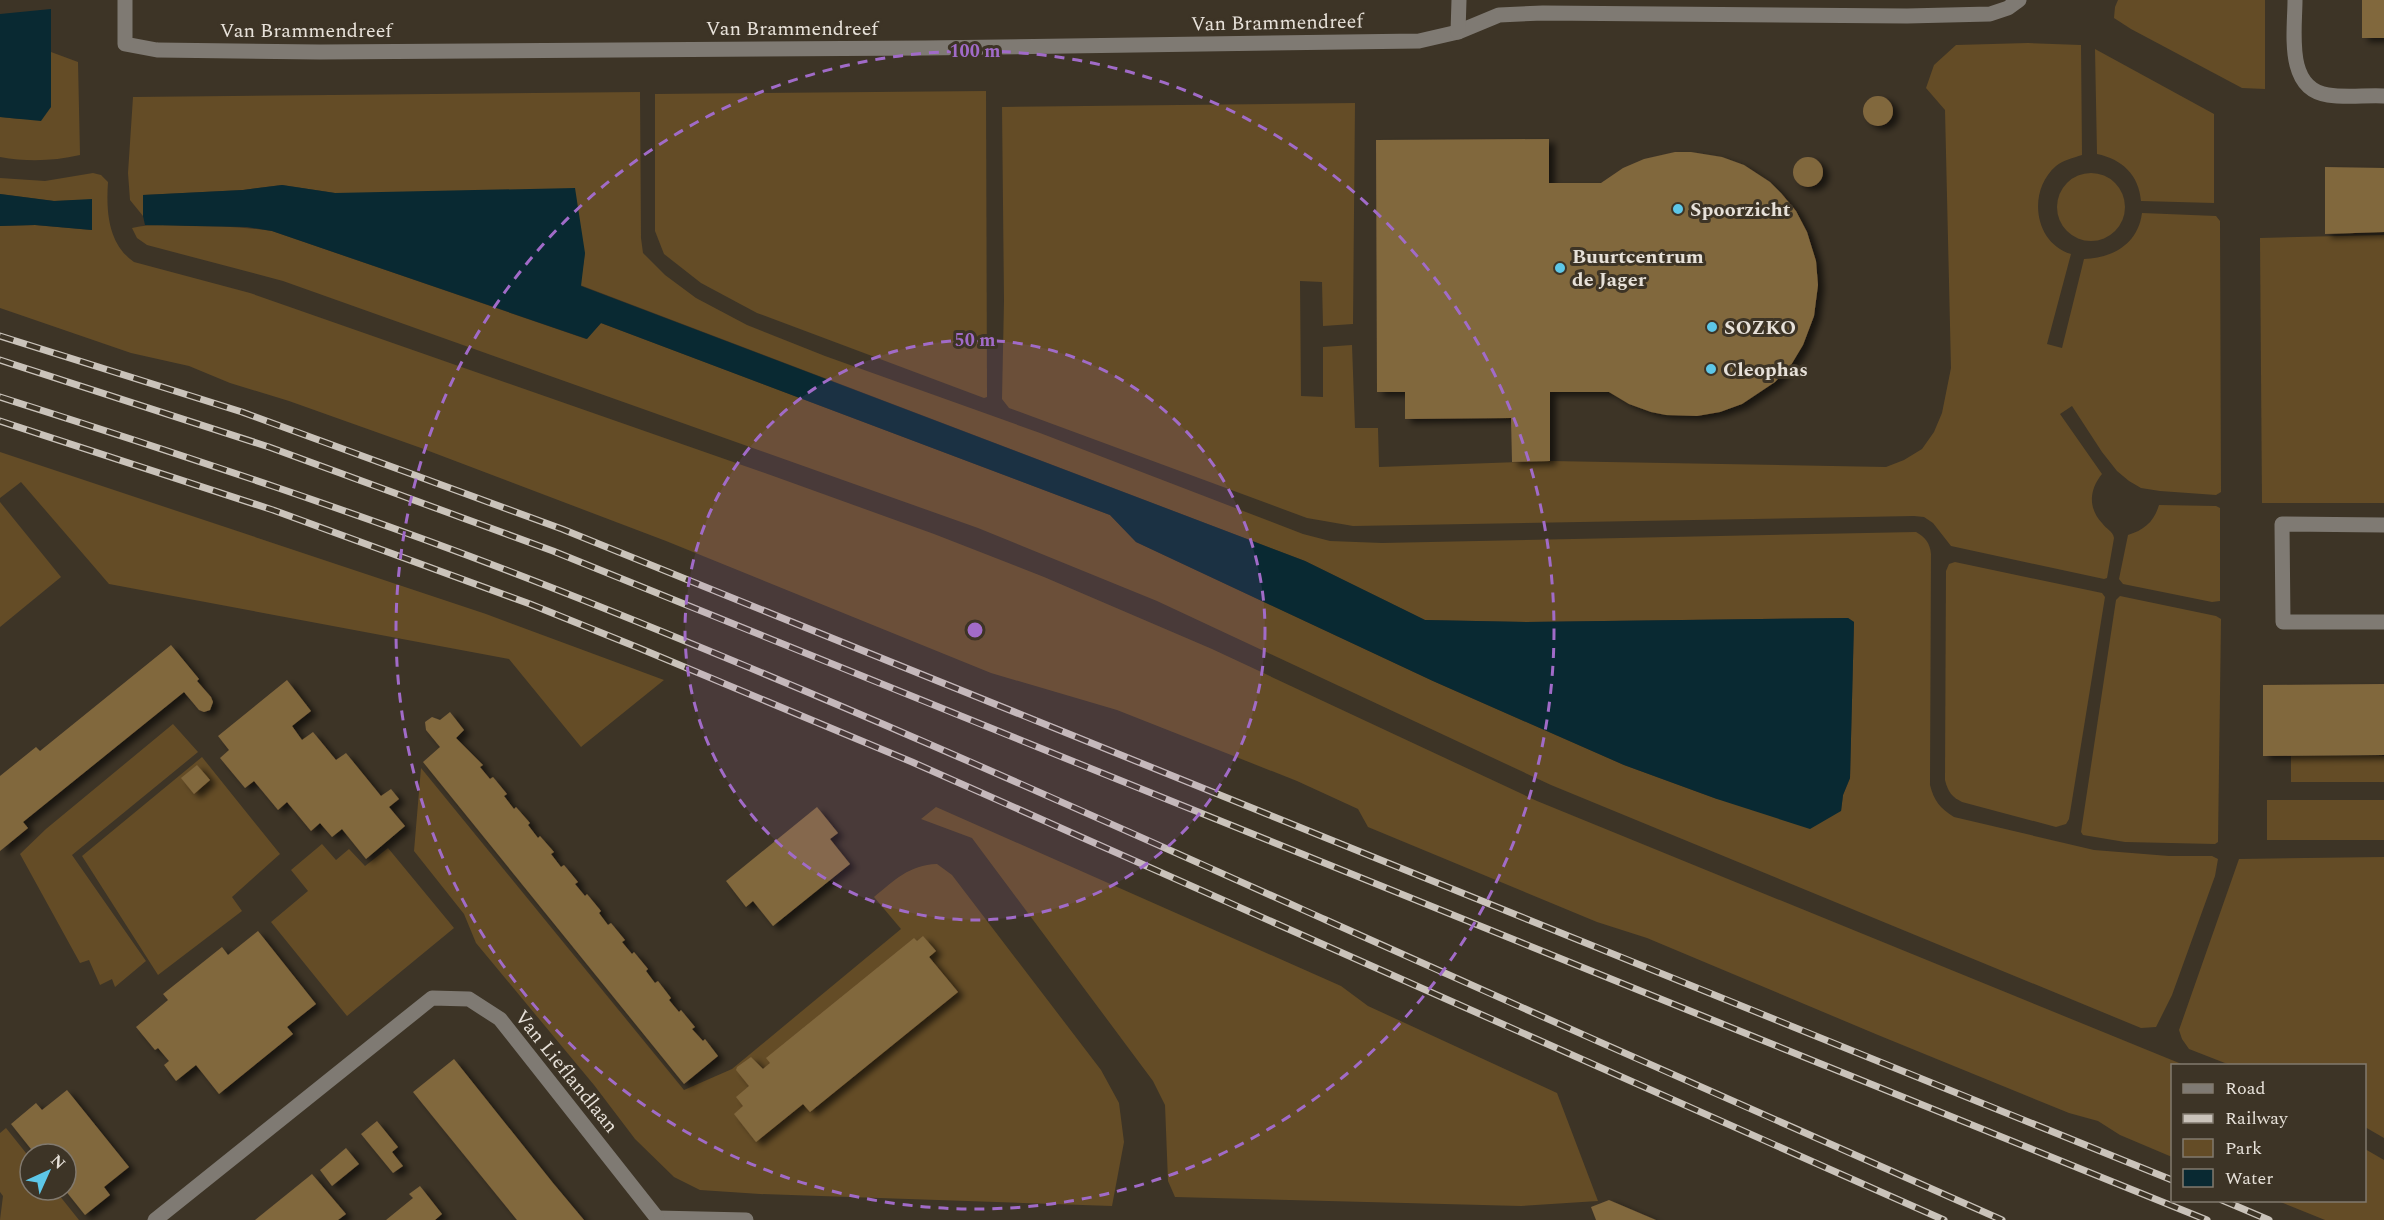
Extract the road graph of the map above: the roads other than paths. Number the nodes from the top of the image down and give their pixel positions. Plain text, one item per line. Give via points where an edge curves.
1 (125, 0) edge
2 (1459, 0) edge
3 (2019, 0) edge
4 (2295, 0) edge
5 (1458, 32) junction
6 (2384, 96) edge
7 (2384, 525) edge
8 (2384, 622) edge
9 (657, 1219) edge
10 (155, 1220) edge
11 (746, 1220) edge

1 - 5 street, Van Brammendreef via 125,44 157,50 946,48 1419,41
2 - 5 street
3 - 5 street, Van Brammendreef via 1990,14 1532,13 1499,15
4 - 6 street via 2295,62 2304,84 2326,95
7 - 8 street via 2282,524 2283,622
9 - 10 street, Van Lieflandlaan via 500,1019 469,999 432,998
9 - 11 street, Van Lieflandlaan

